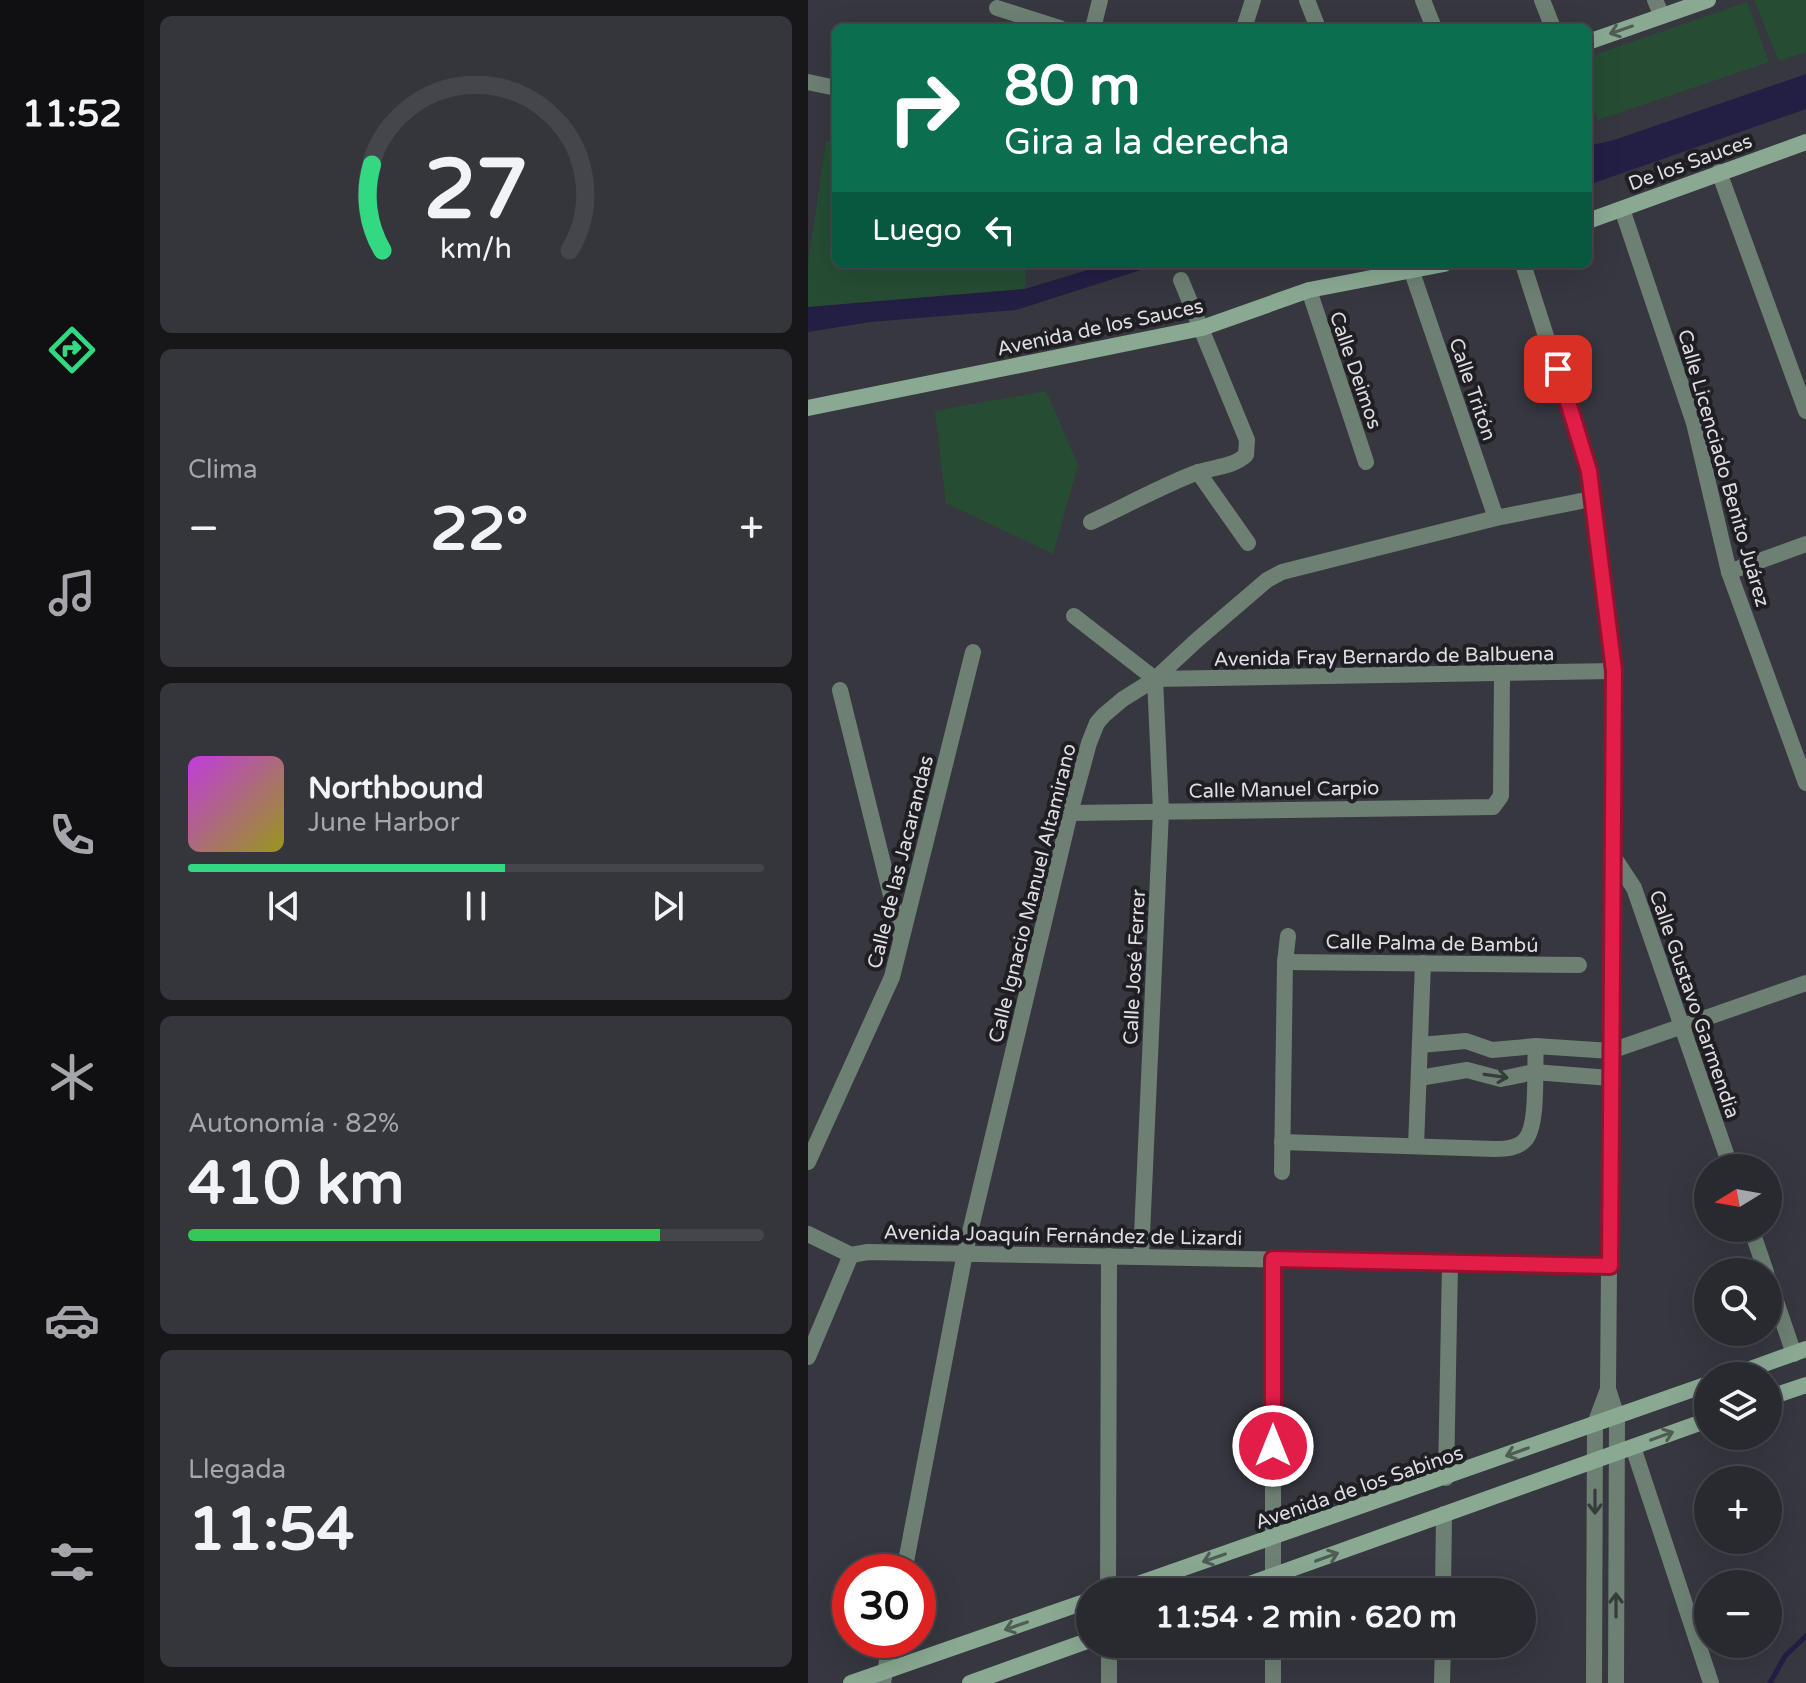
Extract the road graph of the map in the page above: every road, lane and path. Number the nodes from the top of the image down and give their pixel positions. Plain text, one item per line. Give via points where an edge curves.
1 (1100, 0) edge
2 (1253, 0) edge
3 (1307, 0) edge
4 (1423, 0) edge
5 (1542, 0) edge
6 (1708, 0) edge
7 (997, 8) dead end
8 (1658, 8) edge
9 (1047, 24) edge
10 (1094, 24) edge
11 (1245, 24) edge
12 (1316, 24) edge
13 (1432, 24) edge
14 (1551, 24) edge
15 (1592, 40) edge
16 (808, 82) edge
17 (832, 87) edge
18 (1806, 142) edge
19 (1719, 172) junction
20 (1622, 209) junction
21 (1592, 220) edge
22 (1428, 268) edge
23 (1524, 268) edge
24 (1412, 272) junction
25 (1181, 280) dead end
26 (1309, 290) junction
27 (1202, 328) junction
28 (808, 408) edge
29 (1806, 411) edge
30 (1366, 462) dead end
31 (1198, 472) junction
32 (1591, 499) junction
33 (1496, 518) junction
34 (1091, 522) dead end
35 (1248, 543) dead end
36 (1806, 544) edge
37 (1729, 572) junction
38 (1074, 616) dead end
39 (973, 652) dead end
40 (1614, 671) junction
41 (1502, 674) junction
42 (1155, 679) junction
43 (840, 690) dead end
44 (1806, 783) edge
45 (1161, 811) junction
46 (1070, 813) junction
47 (1613, 856) junction
48 (1288, 936) dead end
49 (901, 937) junction
50 (1285, 962) junction
51 (1423, 963) junction
52 (1579, 965) dead end
53 (1806, 983) edge
54 (1682, 1026) junction
55 (1420, 1045) junction
56 (1536, 1046) junction
57 (1611, 1051) junction
58 (1534, 1072) junction
59 (1419, 1078) junction
60 (1610, 1078) junction
61 (1282, 1142) junction
62 (1416, 1146) junction
63 (809, 1152) edge
64 (1726, 1154) edge
65 (1282, 1172) dead end
66 (808, 1234) edge
67 (965, 1253) junction
68 (851, 1255) junction
69 (1109, 1256) junction
70 (1141, 1257) junction
71 (1273, 1259) junction
72 (1450, 1263) junction
73 (1610, 1266) junction
74 (1782, 1310) edge
75 (1800, 1351) edge
76 (808, 1357) edge
77 (1770, 1362) edge
78 (1806, 1385) edge
79 (1608, 1389) junction
80 (1694, 1389) edge
81 (1782, 1393) edge
82 (1617, 1417) junction
83 (1595, 1424) junction
84 (1694, 1425) edge
85 (1633, 1447) junction
86 (1616, 1453) junction
87 (1595, 1460) junction
88 (1446, 1478) junction
89 (1444, 1514) junction
90 (1273, 1539) junction
91 (907, 1554) edge
92 (1108, 1578) edge
93 (1157, 1578) edge
94 (1273, 1578) edge
95 (1288, 1578) edge
96 (1443, 1578) edge
97 (1076, 1605) edge
98 (1076, 1645) edge
99 (1109, 1658) edge
100 (1273, 1658) edge
101 (1443, 1658) edge
102 (884, 1677) edge
103 (851, 1683) edge
104 (970, 1683) edge
105 (1109, 1683) edge
106 (1273, 1683) edge
107 (1442, 1683) edge
108 (1594, 1683) edge
109 (1616, 1683) edge
110 (1711, 1683) edge

1 - 10 street
2 - 11 street
3 - 12 street
4 - 13 street
5 - 14 street
6 - 8 main road
7 - 9 street
8 -> 15 main road
16 - 17 street
18 - 19 main road, De los Sauces
19 - 20 main road, De los Sauces
19 - 29 street
20 - 21 main road, De los Sauces
20 - 37 street, Calle Licenciado Benito Juárez via 1694,423
22 - 24 main road, Avenida de los Sauces
23 - 32 street via 1583,447
24 - 26 main road, Avenida de los Sauces
24 - 33 street, Calle Tritón
25 - 27 street
26 - 27 main road, Avenida de los Sauces
26 - 30 street, Calle Deimos
27 - 28 main road, Avenida de los Sauces
27 - 31 street via 1248,446 1235,463
31 - 34 street
31 - 35 street
32 - 33 street, Calle Ignacio Manuel Altamirano
32 - 40 street
33 - 42 street, Calle Ignacio Manuel Altamirano via 1282,572
36 - 37 street
37 - 44 street, Calle Licenciado Benito Juárez
38 - 42 street
39 - 49 street, Calle de las Jacarandas
40 - 41 street, Avenida Fray Bernardo de Balbuena
40 - 47 street
41 - 42 street, Avenida Fray Bernardo de Balbuena
41 - 45 street, Calle Manuel Carpio via 1501,796 1493,807
42 - 45 street, Calle José Ferrer
42 - 46 street, Calle Ignacio Manuel Altamirano via 1097,723
43 - 49 street
45 - 46 street, Calle Manuel Carpio
45 - 70 street, Calle José Ferrer
46 - 67 street, Calle Ignacio Manuel Altamirano
47 - 54 street, Calle Gustavo Garmendia via 1634,888
47 - 57 street
48 - 50 street
49 - 63 street, Calle de las Jacarandas via 892,977
50 - 51 street, Calle Palma de Bambú
50 - 61 street
51 - 52 street, Calle Palma de Bambú
51 - 55 street
53 - 54 street
54 - 57 street
54 - 64 street, Calle Gustavo Garmendia
55 - 56 street via 1466,1041 1498,1050
55 - 59 street
56 - 57 street
56 - 58 street
57 - 60 street
59 -> 58 street via 1456,1070 1501,1079
58 - 60 street
58 - 62 street via 1533,1121 1520,1144 1495,1149
59 - 62 street
60 - 73 street
61 - 62 street
61 - 65 street
66 - 68 street
67 - 68 street, Avenida Joaquín Fernández de Lizardi
67 - 69 street, Avenida Joaquín Fernández de Lizardi
67 - 91 street, Calle Ignacio Manuel Altamirano
68 - 76 street
69 - 70 street, Avenida Joaquín Fernández de Lizardi
69 - 92 street
70 - 71 street, Avenida Joaquín Fernández de Lizardi
71 - 72 street, Avenida Joaquín Fernández de Lizardi
71 - 90 street
72 - 73 street, Avenida Joaquín Fernández de Lizardi
72 - 88 street
73 - 79 street
74 - 75 street
75 - 77 main road
78 - 81 main road
79 - 82 street
79 - 83 street
80 - 82 main road, Avenida de los Sabinos
82 - 83 main road, Avenida de los Sabinos
82 - 86 street
83 - 87 street
83 -> 88 main road, Avenida de los Sabinos
85 -> 84 main road
85 - 86 main road
85 - 110 street
86 - 87 main road
109 -> 86 street
87 - 89 main road
87 -> 108 street
88 - 90 main road, Avenida de los Sabinos
95 -> 89 main road
89 - 96 street
90 -> 93 main road, Avenida de los Sabinos
90 - 94 street
97 -> 102 main road
98 - 104 main road
99 - 105 street
100 - 106 street
101 - 107 street
102 - 103 main road

